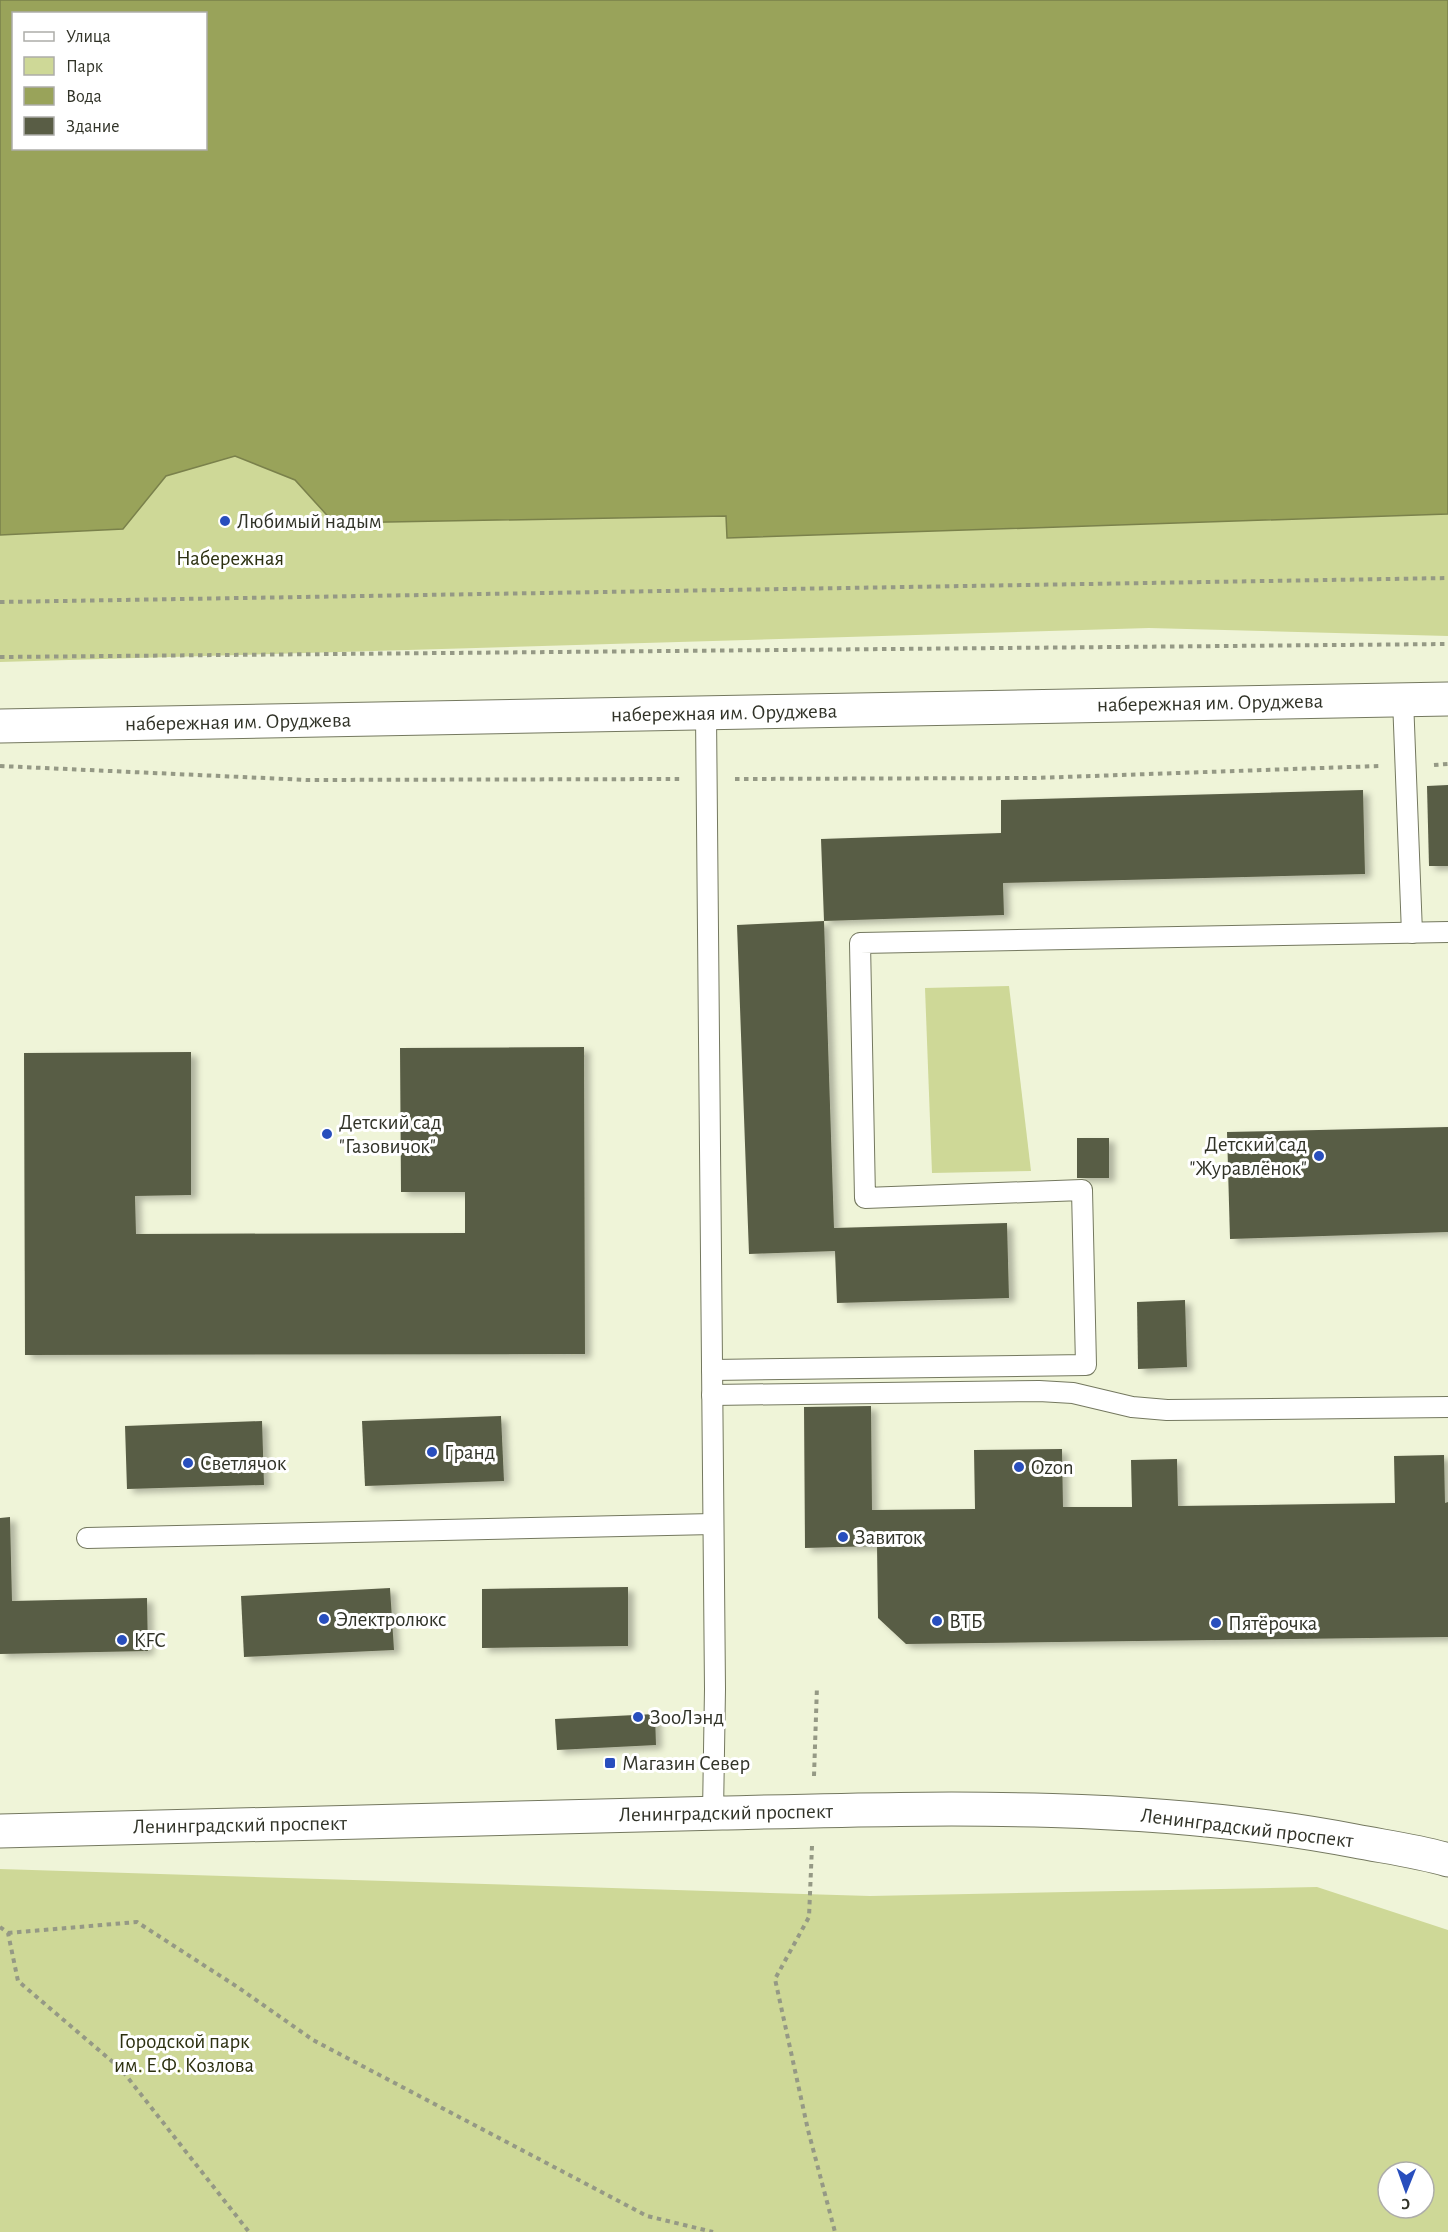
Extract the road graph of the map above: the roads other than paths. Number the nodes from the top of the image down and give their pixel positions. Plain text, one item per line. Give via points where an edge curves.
1 (1403, 699) junction
2 (1448, 699) edge
3 (706, 714) junction
4 (0, 726) edge
5 (1448, 932) edge
6 (1412, 933) junction
7 (712, 1370) junction
8 (712, 1395) junction
9 (1448, 1407) edge
10 (713, 1524) junction
11 (87, 1538) dead end
12 (713, 1813) junction
13 (0, 1831) edge
14 (1448, 1860) edge

1 - 2 street, набережная им. Оруджева
1 - 3 street, набережная им. Оруджева
1 - 6 lane
3 - 4 street, набережная им. Оруджева
3 - 7 lane
5 - 6 lane
6 - 7 lane via 860,943 865,1197 1082,1190 1086,1365
7 - 8 lane
8 - 9 lane via 1040,1391 1167,1410
8 - 10 lane
10 - 11 lane
10 - 12 lane
12 - 13 street, Ленинградский проспект
12 - 14 street, Ленинградский проспект via 975,1810 1190,1816 1299,1830

